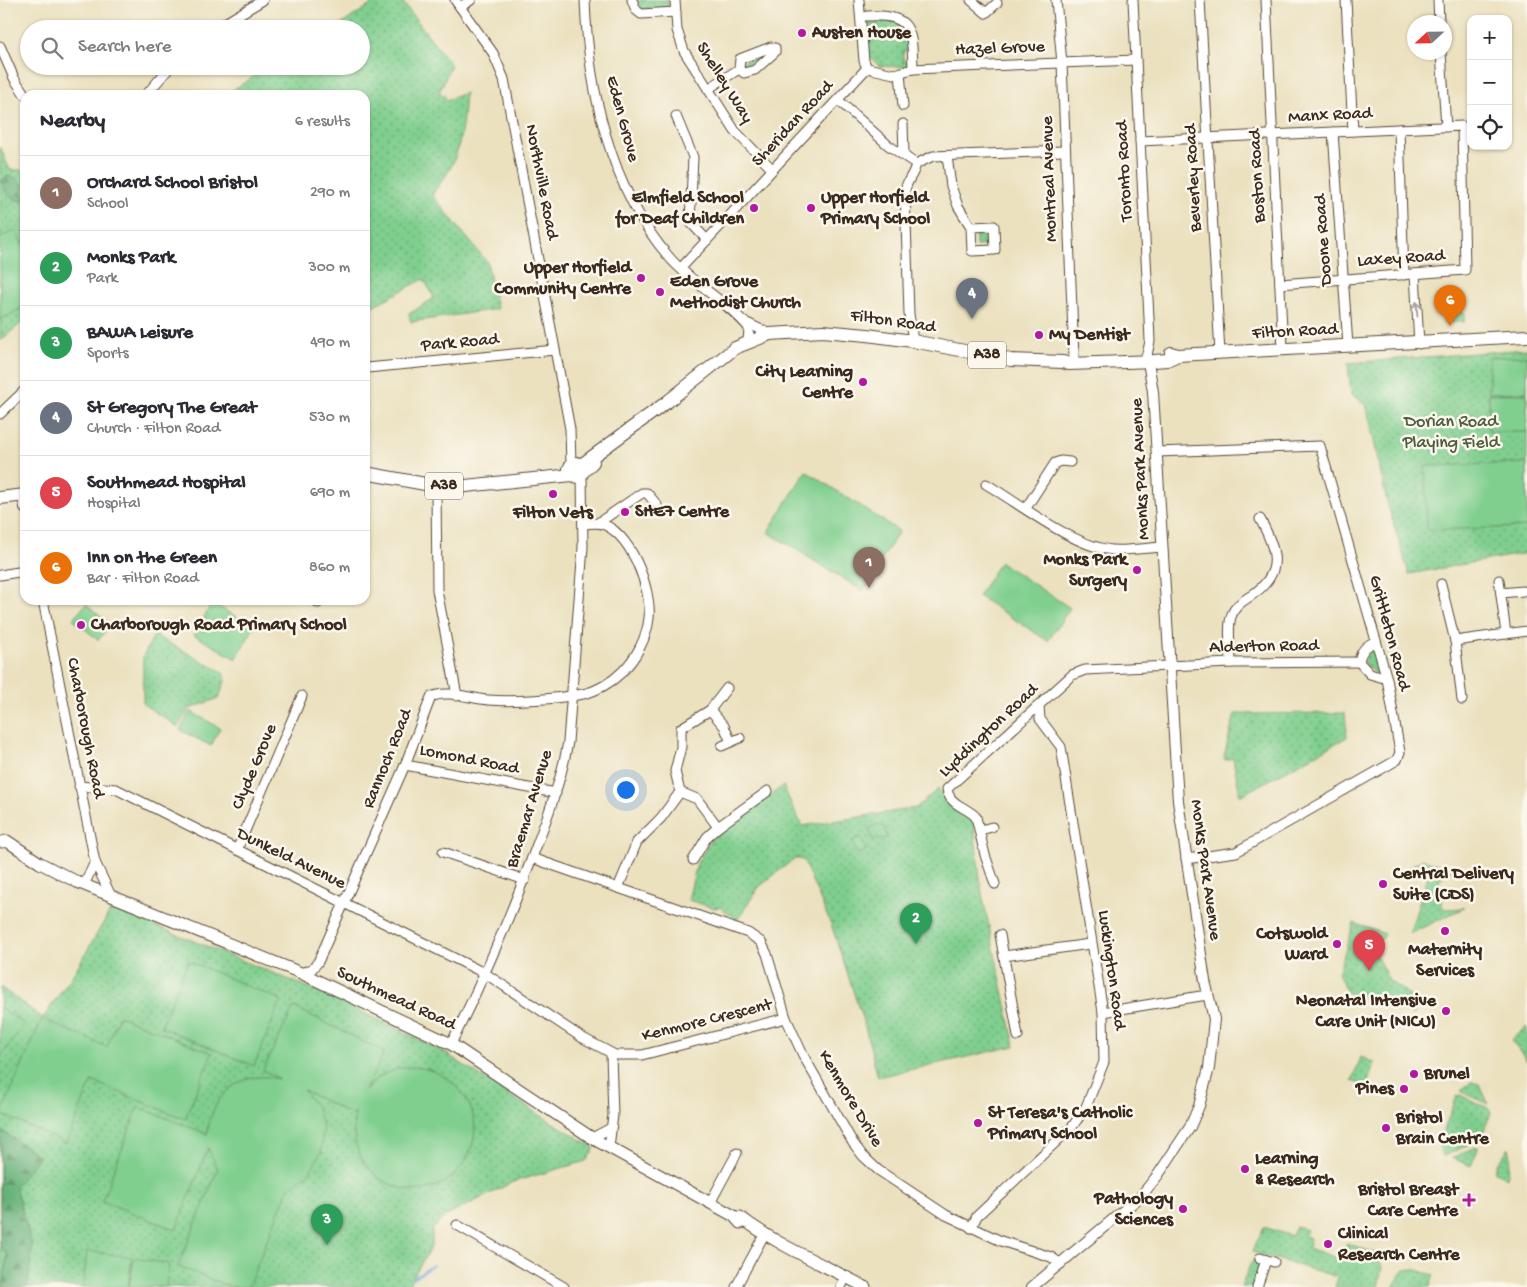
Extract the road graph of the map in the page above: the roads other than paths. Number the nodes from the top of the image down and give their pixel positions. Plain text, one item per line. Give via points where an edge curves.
1 (263, 0) edge
2 (471, 0) edge
3 (585, 0) edge
4 (632, 0) edge
5 (675, 0) edge
6 (860, 0) edge
7 (971, 0) edge
8 (1056, 0) edge
9 (1133, 0) edge
10 (1200, 0) edge
11 (1266, 0) edge
12 (1346, 0) edge
13 (1438, 0) edge
14 (997, 3) dead end
15 (457, 4) edge
16 (676, 12) junction
17 (1439, 15) edge
18 (872, 18) dead end
19 (230, 20) edge
20 (0, 46) edge
21 (1136, 60) junction
22 (1442, 60) edge
23 (1062, 63) junction
24 (867, 68) junction
25 (739, 69) dead end
26 (913, 69) junction
27 (900, 73) junction
28 (163, 75) edge
29 (708, 89) junction
30 (22, 90) edge
31 (150, 90) edge
32 (838, 100) junction
33 (903, 106) dead end
34 (676, 116) dead end
35 (904, 124) dead end
36 (1446, 127) junction
37 (1399, 129) junction
38 (1353, 131) junction
39 (1333, 132) junction
40 (1273, 135) junction
41 (1208, 138) junction
42 (1140, 141) junction
43 (1064, 151) junction
44 (904, 154) junction
45 (947, 156) junction
46 (916, 164) junction
47 (772, 169) junction
48 (971, 227) dead end
49 (708, 240) junction
50 (681, 268) junction
51 (1465, 270) joint
52 (1415, 274) junction
53 (1404, 275) junction
54 (1343, 279) junction
55 (1280, 284) junction
56 (742, 320) junction
57 (773, 335) junction
58 (1527, 336) edge
59 (913, 340) junction
60 (748, 342) junction
61 (1418, 342) junction
62 (1348, 346) junction
63 (555, 350) junction
64 (1283, 350) junction
65 (1220, 354) junction
66 (728, 355) junction
67 (1151, 358) junction
68 (1068, 360) junction
69 (370, 368) edge
70 (20, 395) edge
71 (0, 414) edge
72 (1157, 452) junction
73 (1070, 462) dead end
74 (577, 470) junction
75 (370, 474) edge
76 (986, 484) dead end
77 (436, 486) junction
78 (0, 492) edge
79 (20, 493) edge
80 (20, 494) edge
81 (0, 498) edge
82 (657, 505) dead end
83 (1026, 508) junction
84 (1260, 519) dead end
85 (598, 523) junction
86 (583, 524) junction
87 (1162, 547) junction
88 (20, 572) edge
89 (0, 575) edge
90 (1499, 580) dead end
91 (1442, 584) dead end
92 (1523, 591) dead end
93 (1500, 593) junction
94 (44, 605) edge
95 (1527, 631) edge
96 (1506, 634) junction
97 (1376, 641) junction
98 (1455, 641) junction
99 (1359, 662) junction
100 (1231, 663) junction
101 (1170, 665) junction
102 (1068, 678) joint
103 (1387, 679) junction
104 (727, 688) dead end
105 (572, 695) junction
106 (302, 696) dead end
107 (457, 696) junction
108 (1462, 700) dead end
109 (1039, 706) junction
110 (710, 710) junction
111 (740, 738) dead end
112 (405, 765) junction
113 (79, 786) junction
114 (768, 791) dead end
115 (680, 792) junction
116 (556, 793) junction
117 (718, 827) junction
118 (992, 828) dead end
119 (980, 830) junction
120 (1, 841) edge
121 (237, 850) junction
122 (443, 852) dead end
123 (532, 858) junction
124 (1186, 859) junction
125 (693, 860) dead end
126 (95, 862) junction
127 (990, 879) dead end
128 (525, 880) junction
129 (84, 885) junction
130 (618, 888) junction
131 (111, 896) junction
132 (344, 903) junction
133 (1000, 935) dead end
134 (1090, 944) junction
135 (1004, 956) junction
136 (318, 962) junction
137 (301, 974) junction
138 (486, 974) junction
139 (324, 984) junction
140 (1207, 995) junction
141 (1103, 1012) junction
142 (786, 1018) junction
143 (1018, 1036) dead end
144 (451, 1044) junction
145 (611, 1054) junction
146 (609, 1129) junction
147 (592, 1138) junction
148 (609, 1147) junction
149 (737, 1153) dead end
150 (710, 1203) junction
151 (457, 1225) dead end
152 (970, 1228) junction
153 (765, 1233) junction
154 (1267, 1260) dead end
155 (1061, 1264) junction
156 (843, 1282) edge
157 (564, 1287) edge
158 (736, 1287) edge
159 (865, 1287) edge
160 (1032, 1287) edge
161 (1257, 1287) edge

1 - 19 street
2 - 15 street
3 - 50 street, Eden Grove via 589,55 601,113 619,171 651,235
4 - 16 street via 634,8 641,14
5 - 16 street, Shelley Way
6 - 24 street
7 - 14 street via 986,13
8 - 23 street, Montreal Avenue
9 - 21 street, Toronto Road
10 - 41 street, Beverley Road
11 - 40 street, Boston Road
12 - 38 street
13 - 17 street
15 - 63 street, Northville Road via 493,53 504,79
16 - 29 street, Shelley Way via 680,42
18 - 26 street via 893,16 904,24 912,41
20 - 30 street
21 - 23 street, Hazel Grove
21 - 42 street, Toronto Road
22 - 36 street
23 - 26 street, Hazel Grove
23 - 43 street, Montreal Avenue
24 - 27 street, Hazel Grove via 887,74
24 - 32 street, Sheridan Road
25 - 29 street
26 - 27 street, Hazel Grove
27 - 33 street
28 - 31 street
29 - 47 street, Shelley Way via 742,141
32 - 44 street via 888,145
32 - 47 street, Sheridan Road
34 - 49 street via 693,156 690,222
35 - 44 street
36 - 37 street, Manx Road
36 - 51 street, Manx Road via 1462,126
37 - 38 street, Manx Road
37 - 53 street
38 - 39 street, Manx Road
39 - 40 street, Manx Road
39 - 54 street, Doone Road
40 - 41 street, Manx Road
40 - 55 street, Boston Road
41 - 42 street, Manx Road
41 - 65 street, Beverley Road
42 - 67 street, Toronto Road
43 - 45 street
43 - 68 street, Montreal Avenue
44 - 46 street
45 - 46 street via 926,157
45 - 48 street via 953,193
46 - 59 street via 905,191 909,314
47 - 49 street, Sheridan Road
49 - 50 street, Sheridan Road
50 - 56 street, Eden Grove
51 - 52 street, Laxey Road
52 - 53 street, Laxey Road
61 -> 52 street
53 - 54 street, Laxey Road
54 - 55 street, Laxey Road
54 - 62 street, Doone Road
55 - 64 street, Boston Road
56 - 57 street, Eden Grove
56 - 60 street via 750,331
57 - 59 main road, Filton Road / A38 via 823,331
57 - 60 main road, Filton Road / A38
57 - 66 main road, Filton Road / A38
58 - 61 main road, Filton Road / A38
59 - 68 main road, Filton Road / A38 via 1011,360
60 - 66 main road, Filton Road / A38
61 - 62 main road, Filton Road / A38
62 - 64 main road, Filton Road / A38
63 - 69 street, Park Road
63 - 74 street, Northville Road
64 - 65 main road, Filton Road / A38
65 - 67 main road, Filton Road / A38 via 1167,353
66 - 74 main road, Filton Road / A38 via 713,363
67 - 68 main road, Filton Road / A38
67 - 72 street, Monks Park Avenue
70 - 71 street
72 - 87 street, Monks Park Avenue
72 - 97 street, Grittleton Road via 1320,446
73 - 83 street via 1055,463
74 - 77 main road, A38 via 477,486
74 - 86 street, Braemar Avenue
75 - 77 main road, A38
76 - 83 street
77 - 107 street via 437,590
78 - 79 main road
80 - 81 main road
82 - 85 street via 647,493 642,493
83 - 87 street via 1073,537 1101,548
84 - 100 street via 1273,546 1274,569 1264,587 1240,602 1231,617
85 - 86 street
85 - 105 street, Rannoch Road via 621,539 639,566 649,618 640,648 622,672 596,690
86 - 105 street, Braemar Avenue
87 - 101 street, Monks Park Avenue
88 - 89 street
90 - 93 street
91 - 98 street
92 - 93 street
93 - 96 street
94 - 113 street, Charborough Road
95 - 96 street
96 - 98 street
97 - 99 street via 1360,654
97 - 103 street, Grittleton Road
98 - 108 street
99 - 100 street, Alderton Road
99 - 103 street via 1370,674
100 - 101 street, Alderton Road
101 - 102 street, Alderton Road via 1085,670
101 - 124 street, Monks Park Avenue via 1178,801
102 - 109 street, Lyddington Road
103 - 124 street, Grittleton Road via 1400,752 1397,760 1236,852
104 - 110 street
105 - 107 street, Rannoch Road via 502,700
105 - 116 street, Braemar Avenue via 568,742
106 - 121 street, Clyde Grove
107 - 112 street, Rannoch Road via 431,697
109 - 119 street, Lyddington Road via 947,789 958,806 976,817
109 - 134 street, Luckington Road via 1040,719 1061,746
110 - 111 street via 724,726 726,744
110 - 115 street via 680,728 681,747 675,771
112 - 116 street, Lomond Road
112 - 132 street, Rannoch Road
113 - 121 street, Dunkeld Avenue via 116,789
113 - 126 street, Charborough Road
114 - 117 street
115 - 117 street via 697,799
115 - 130 street via 661,818 637,842
116 - 123 street, Braemar Avenue
117 - 125 street via 707,837
118 - 119 street
119 - 127 street, Lyddington Road
120 - 129 main road, Southmead Road via 7,841 22,853
121 - 132 street, Dunkeld Avenue
122 - 128 street
123 - 128 street, Braemar Avenue
123 - 130 street, Kenmore Crescent
124 - 140 street, Monks Park Avenue
126 - 129 street
126 - 131 street, Charborough Road
128 - 138 street, Braemar Avenue
129 - 131 main road, Southmead Road
130 - 142 street, Kenmore Crescent via 748,934 761,942
131 - 137 main road, Southmead Road
132 - 136 street, Rannoch Road
132 - 138 street, Dunkeld Avenue
133 - 135 street
134 - 135 street
134 - 141 street, Luckington Road
135 - 143 street
136 - 137 street
136 - 139 street
137 - 139 main road, Southmead Road
138 - 144 street, Braemar Avenue
138 - 145 street, Kenmore Crescent
139 - 144 main road, Southmead Road
140 - 141 street
140 - 155 street, Monks Park Avenue via 1214,1019 1209,1068 1190,1127 1141,1196
141 - 152 street, Luckington Road via 1104,1062 1086,1107 1054,1146 978,1216
142 - 145 street, Kenmore Crescent via 642,1055 626,1057
142 - 152 street, Kenmore Drive via 811,1070 852,1143 863,1156 921,1201
144 - 147 main road, Southmead Road
145 - 146 street via 613,1115
146 - 147 street
146 - 148 street
147 - 148 main road, Southmead Road
148 - 150 main road, Southmead Road
149 - 150 street
150 - 153 main road, Southmead Road
151 - 157 street
152 - 155 street, Kenmore Drive via 1051,1256
153 - 156 main road, Southmead Road
153 - 158 street
154 - 161 street
155 - 160 street, Monks Park Avenue
156 - 159 main road, Southmead Road

